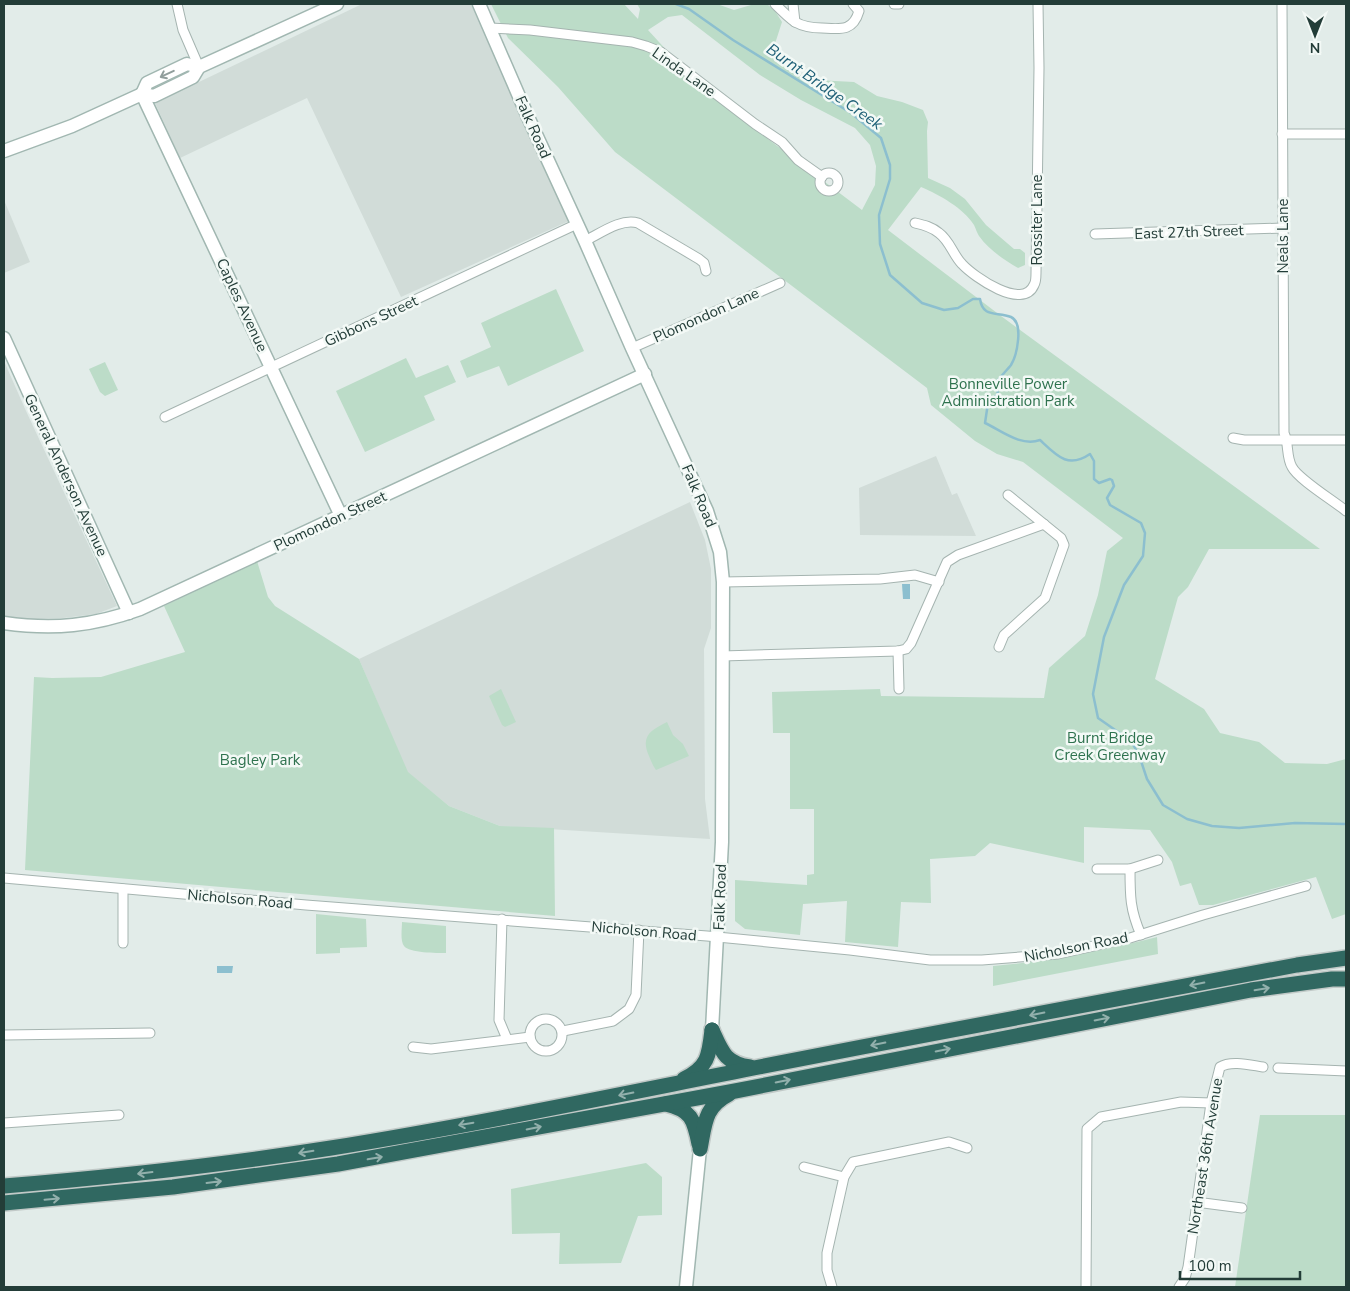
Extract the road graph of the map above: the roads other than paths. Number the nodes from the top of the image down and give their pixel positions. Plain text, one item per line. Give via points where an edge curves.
1 (178, 4) edge
2 (336, 4) edge
3 (479, 4) edge
4 (775, 4) edge
5 (853, 4) edge
6 (894, 4) edge
7 (899, 4) edge
8 (1038, 4) edge
9 (1282, 4) edge
10 (794, 13) edge
11 (490, 28) junction
12 (199, 67) junction
13 (142, 94) junction
14 (1282, 134) junction
15 (1346, 134) edge
16 (4, 151) edge
17 (822, 177) dead end
18 (915, 223) dead end
19 (577, 224) junction
20 (1282, 228) junction
21 (1095, 234) dead end
22 (586, 241) junction
23 (706, 271) dead end
24 (780, 283) dead end
25 (4, 338) edge
26 (632, 348) junction
27 (271, 368) junction
28 (644, 374) junction
29 (165, 417) dead end
30 (1233, 438) dead end
31 (1287, 440) junction
32 (1346, 440) edge
33 (1008, 496) dead end
34 (1346, 511) edge
35 (341, 516) junction
36 (1044, 524) junction
37 (723, 582) junction
38 (939, 582) junction
39 (129, 613) junction
40 (4, 623) edge
41 (999, 647) dead end
42 (898, 651) junction
43 (722, 656) junction
44 (899, 689) dead end
45 (1158, 860) dead end
46 (1096, 868) dead end
47 (1130, 869) junction
48 (4, 878) edge
49 (1306, 886) dead end
50 (122, 889) junction
51 (502, 920) junction
52 (639, 930) junction
53 (1141, 935) junction
54 (718, 937) junction
55 (123, 943) dead end
56 (1346, 959) edge
57 (1346, 979) edge
58 (712, 1030) junction
59 (562, 1031) junction
60 (150, 1033) dead end
61 (4, 1035) edge
62 (530, 1037) junction
63 (507, 1039) junction
64 (413, 1047) dead end
65 (1263, 1067) dead end
66 (754, 1068) junction
67 (1278, 1068) dead end
68 (1346, 1071) edge
69 (674, 1085) junction
70 (735, 1091) junction
71 (1211, 1103) junction
72 (664, 1104) junction
73 (119, 1114) dead end
74 (4, 1123) edge
75 (967, 1148) dead end
76 (700, 1149) junction
77 (804, 1167) dead end
78 (844, 1177) junction
79 (4, 1186) edge
80 (1196, 1202) junction
81 (4, 1203) edge
82 (1242, 1208) dead end
83 (686, 1287) edge
84 (832, 1287) edge
85 (1086, 1287) edge
86 (1179, 1287) edge

1 - 12 street via 183,30
2 - 12 street
3 - 11 street, Falk Road
4 - 10 street
5 - 10 street via 859,11 856,19 842,30 808,28
6 - 7 street
8 - 18 street, Rossiter Lane via 1034,286 1020,296 999,290 976,277 961,263 941,234
9 - 14 street, Neals Lane
11 - 17 street, Linda Lane via 632,42 661,52 782,142 798,160
11 - 19 street, Falk Road
12 - 13 street via 194,77 154,96
13 - 16 street via 72,126
13 - 27 street, Caples Avenue
14 - 15 street
14 - 20 street, Neals Lane
19 - 22 street, Falk Road
19 - 27 street, Gibbons Street
20 - 21 street, East 27th Street
20 - 31 street, Neals Lane via 1284,433
22 - 23 street via 614,226 638,223 699,259
22 - 26 street, Falk Road
24 - 26 street, Plomondon Lane
25 - 39 street, General Anderson Avenue
26 - 28 street, Falk Road
27 - 29 street, Gibbons Street
27 - 35 street, Caples Avenue
28 - 35 street, Plomondon Street
28 - 37 street, Falk Road via 712,522
30 - 31 street
31 - 32 street
31 - 34 street, Neals Lane via 1292,467
33 - 36 street
35 - 39 street, Plomondon Street
36 - 38 street via 958,555 948,562
36 - 41 street via 1062,538 1064,549 1045,598 1004,635
37 - 38 street via 880,579 915,575
37 - 43 street, Falk Road
38 - 42 street via 911,643
39 - 40 street, Plomondon Street via 74,625
42 - 43 street
42 - 44 street
43 - 54 street, Falk Road via 722,842
45 - 47 street
46 - 47 street
47 - 53 street via 1130,904
48 - 50 street, Nicholson Road
49 - 53 street, Nicholson Road
50 - 51 street, Nicholson Road
50 - 55 street
51 - 52 street, Nicholson Road
51 - 63 street via 500,1020
52 - 54 street, Nicholson Road
52 - 59 street via 636,995 629,1009 613,1021
53 - 54 street, Nicholson Road via 1058,954 982,960 930,960
54 - 58 street, Falk Road
56 -> 66 highway via 1245,975
70 -> 57 highway via 1251,990
58 - 66 highway via 725,1056 740,1066
58 - 69 highway via 704,1066
59 - 62 street via 557,1022 545,1018 534,1024
59 - 62 street via 560,1044 548,1051 536,1047
60 - 61 street
62 - 63 street
63 - 64 street via 431,1049
65 - 71 street, Northeast 36th Avenue via 1225,1064 1220,1068
66 - 69 highway
67 - 68 street
69 -> 79 highway via 322,1149 198,1167
70 - 72 highway
70 - 76 highway via 718,1099 710,1109
71 - 80 street, Northeast 36th Avenue
71 - 85 street via 1181,1102 1101,1117 1087,1128
72 - 76 highway via 685,1111 692,1118
81 -> 72 highway via 142,1190 328,1165
73 - 74 street
75 - 78 street via 949,1142 853,1162
76 - 83 street
77 - 78 street
78 - 84 street via 826,1253
80 - 82 street
80 - 86 street, Northeast 36th Avenue via 1188,1267

